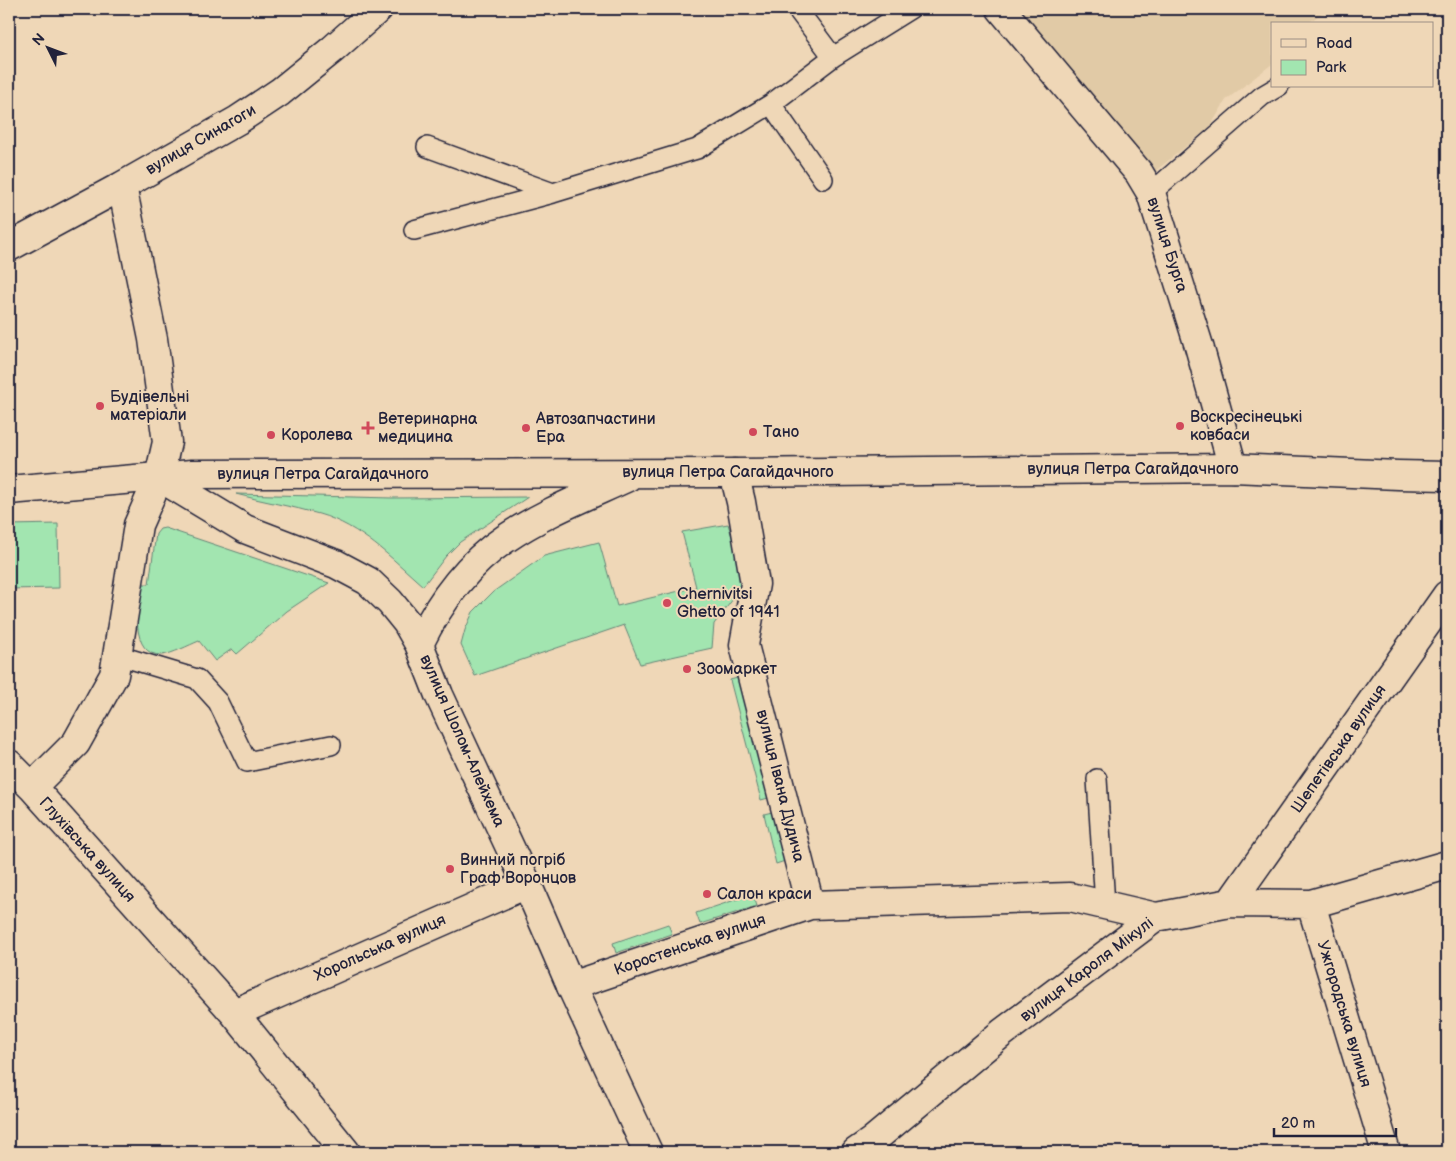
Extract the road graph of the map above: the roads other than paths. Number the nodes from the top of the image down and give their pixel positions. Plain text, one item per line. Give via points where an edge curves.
1 (378, 9) edge
2 (797, 9) edge
3 (910, 9) edge
4 (1001, 9) edge
5 (833, 57) junction
6 (1276, 88) edge
7 (771, 104) junction
8 (428, 147) dead end
9 (823, 179) dead end
10 (122, 186) junction
11 (553, 193) junction
12 (1151, 193) junction
13 (414, 230) dead end
14 (9, 247) edge
15 (1232, 468) junction
16 (636, 473) junction
17 (734, 473) junction
18 (1447, 476) edge
19 (159, 477) junction
20 (9, 490) edge
21 (1447, 595) edge
22 (419, 644) junction
23 (116, 655) junction
24 (331, 745) dead end
25 (9, 764) edge
26 (1097, 779) dead end
27 (32, 788) junction
28 (1447, 865) edge
29 (527, 884) junction
30 (1230, 903) junction
31 (1311, 904) junction
32 (810, 905) junction
33 (1105, 905) junction
34 (1156, 917) junction
35 (571, 986) junction
36 (234, 1013) junction
37 (346, 1152) edge
38 (648, 1152) edge
39 (856, 1152) edge
40 (1386, 1152) edge

1 - 10 street, вулиця Синагоги via 280,92 238,120
2 - 5 lane
3 - 5 lane
4 - 12 street, вулиця Бурга via 1139,173
5 - 7 lane
6 - 12 lane via 1262,96
7 - 9 lane
7 - 11 lane via 697,149
8 - 11 lane
10 - 14 street, вулиця Синагоги
10 - 19 street, Глухівська вулиця via 153,338 167,442
11 - 13 lane
12 - 15 street, вулиця Бурга via 1199,346
15 - 17 street, вулиця Петра Сагайдачного
15 - 18 street, вулиця Петра Сагайдачного
16 - 17 street, вулиця Петра Сагайдачного
16 - 19 street, вулиця Петра Сагайдачного via 192,474
16 - 22 street via 519,530 489,551 445,598
17 - 32 street, вулиця Івана Дудича via 755,584 744,645
19 - 20 street, вулиця Петра Сагайдачного
19 - 22 street, вулиця Шолом-Алейхема via 245,529 336,564 368,581 407,623
19 - 23 street, Глухівська вулиця via 138,525
21 - 30 street, Шепетівська вулиця
22 - 29 street, вулиця Шолом-Алейхема via 439,695
23 - 24 lane via 197,679 218,702 247,762
23 - 27 street, Глухівська вулиця via 114,675 76,743
25 - 27 street
26 - 33 lane
27 - 36 street, Глухівська вулиця
28 - 31 street, вулиця Кароля Мікулі
29 - 35 street, вулиця Шолом-Алейхема
29 - 36 street, Хорольська вулиця
30 - 31 street, вулиця Кароля Мікулі
30 - 34 street, вулиця Кароля Мікулі
31 - 40 street, Ужгородська вулиця
32 - 33 street via 1070,897
32 - 35 street, Коростенська вулиця
33 - 34 street
34 - 39 street, вулиця Кароля Мікулі via 1002,1033
35 - 38 street, вулиця Шолом-Алейхема
36 - 37 street, Глухівська вулиця

